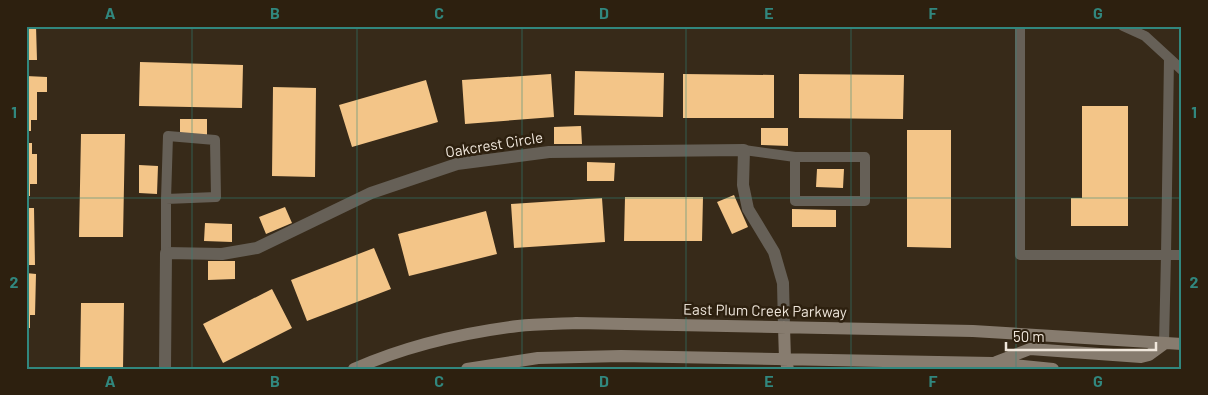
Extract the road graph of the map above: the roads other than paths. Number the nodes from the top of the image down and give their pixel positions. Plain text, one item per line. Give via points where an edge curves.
1 (1020, 26) edge
2 (1123, 26) edge
3 (1169, 58) junction
4 (1182, 70) edge
5 (744, 150) junction
6 (795, 157) junction
7 (166, 199) junction
8 (166, 253) junction
9 (1166, 255) junction
10 (1182, 255) edge
11 (784, 327) junction
12 (1164, 344) junction
13 (1182, 344) edge
14 (992, 363) junction
15 (785, 366) edge
16 (165, 369) edge
17 (354, 369) edge
18 (468, 369) edge
19 (1053, 369) edge

1 - 9 lane via 1020,255
2 - 3 lane via 1145,36
3 - 4 lane
3 - 9 lane
5 - 6 lane
5 - 8 street, Oakcrest Circle via 549,152 457,164 371,193 257,248 222,254
5 - 11 street via 743,185 748,208 774,252 783,284
6 - 6 lane via 795,201 865,201 865,156
7 - 7 lane via 168,136 215,140 216,197
7 - 8 lane
8 - 16 street
9 - 10 lane
9 - 12 lane
11 - 12 main road, East Plum Creek Parkway via 973,331
11 - 15 main road
11 - 17 main road, East Plum Creek Parkway via 604,323 520,326 470,333 416,347
12 - 13 main road, East Plum Creek Parkway
12 - 14 main road via 1141,357 1030,350
14 - 15 main road
14 - 19 main road
15 - 18 main road via 621,356 538,358

